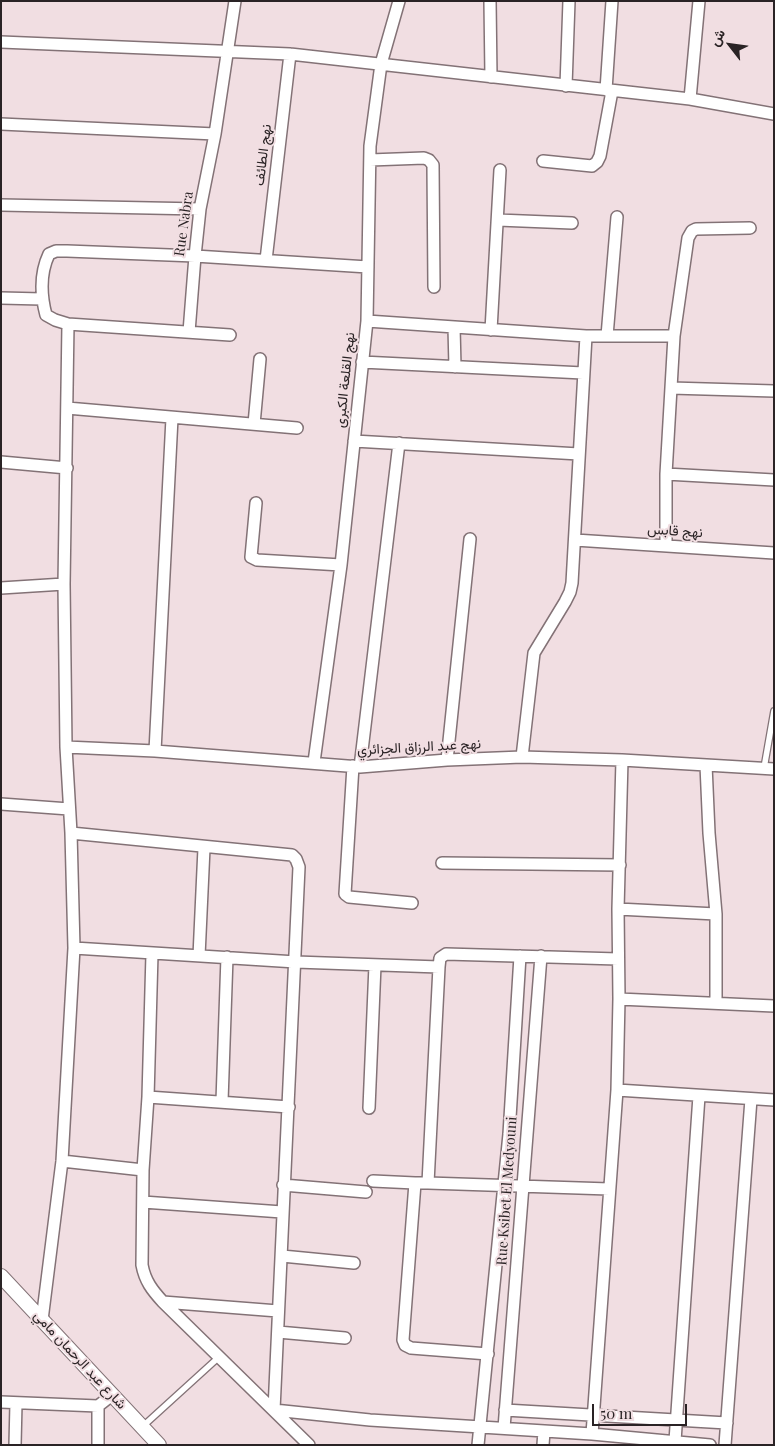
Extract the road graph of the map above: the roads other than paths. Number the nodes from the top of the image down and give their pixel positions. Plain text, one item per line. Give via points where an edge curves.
1 (235, 1) edge
2 (399, 1) edge
3 (490, 1) edge
4 (569, 1) edge
5 (612, 1) edge
6 (699, 1) edge
7 (1, 42) edge
8 (228, 53) junction
9 (290, 54) junction
10 (381, 64) junction
11 (491, 77) junction
12 (566, 86) junction
13 (609, 90) junction
14 (690, 99) junction
15 (774, 114) edge
16 (1, 124) edge
17 (215, 134) junction
18 (370, 160) junction
19 (543, 161) dead end
20 (500, 170) dead end
21 (1, 205) edge
22 (200, 209) junction
23 (617, 218) dead end
24 (498, 220) junction
25 (572, 223) dead end
26 (750, 228) dead end
27 (194, 256) junction
28 (266, 260) junction
29 (368, 267) junction
30 (434, 287) dead end
31 (1, 298) edge
32 (42, 298) junction
33 (367, 321) junction
34 (68, 324) junction
35 (454, 327) junction
36 (491, 330) junction
37 (190, 332) junction
38 (230, 336) dead end
39 (586, 336) junction
40 (607, 336) junction
41 (674, 336) junction
42 (260, 359) dead end
43 (362, 362) junction
44 (454, 366) junction
45 (583, 373) junction
46 (670, 388) junction
47 (774, 391) edge
48 (67, 408) junction
49 (172, 418) junction
50 (254, 424) junction
51 (297, 428) dead end
52 (354, 441) junction
53 (399, 443) junction
54 (579, 454) junction
55 (1, 462) edge
56 (67, 468) junction
57 (666, 474) junction
58 (774, 480) edge
59 (256, 503) dead end
60 (470, 539) dead end
61 (575, 540) junction
62 (666, 546) junction
63 (774, 553) edge
64 (341, 565) junction
65 (64, 584) junction
66 (1, 588) edge
67 (774, 711) edge
68 (66, 747) junction
69 (155, 751) junction
70 (522, 757) junction
71 (446, 760) junction
72 (622, 760) junction
73 (314, 762) junction
74 (706, 765) junction
75 (356, 766) junction
76 (769, 769) edge
77 (1, 804) edge
78 (69, 808) junction
79 (71, 834) junction
80 (204, 848) junction
81 (442, 864) dead end
82 (620, 865) junction
83 (412, 903) dead end
84 (618, 909) junction
85 (716, 914) junction
86 (74, 948) junction
87 (152, 954) junction
88 (199, 956) junction
89 (520, 956) junction
90 (541, 956) junction
91 (227, 957) junction
92 (618, 959) junction
93 (296, 962) junction
94 (375, 965) junction
95 (439, 967) junction
96 (619, 999) junction
97 (716, 1003) junction
98 (774, 1006) edge
99 (617, 1090) junction
100 (699, 1096) junction
101 (148, 1097) junction
102 (751, 1099) junction
103 (774, 1100) edge
104 (222, 1101) junction
105 (289, 1106) junction
106 (369, 1108) dead end
107 (62, 1161) junction
108 (143, 1170) junction
109 (373, 1181) dead end
110 (415, 1183) junction
111 (428, 1183) junction
112 (503, 1184) junction
113 (283, 1185) junction
114 (523, 1186) junction
115 (609, 1189) junction
116 (366, 1192) dead end
117 (143, 1202) junction
118 (282, 1212) junction
119 (282, 1256) junction
120 (354, 1263) dead end
121 (1, 1276) edge
122 (162, 1302) junction
123 (278, 1311) junction
124 (42, 1320) junction
125 (278, 1332) junction
126 (345, 1338) dead end
127 (488, 1354) junction
128 (219, 1357) junction
129 (112, 1395) junction
130 (1, 1402) edge
131 (16, 1403) junction
132 (98, 1406) junction
133 (274, 1410) junction
134 (505, 1410) junction
135 (594, 1414) junction
136 (676, 1420) junction
137 (727, 1423) junction
138 (142, 1426) junction
139 (480, 1428) junction
140 (504, 1428) junction
141 (544, 1431) junction
142 (592, 1434) junction
143 (675, 1441) junction
144 (636, 1442) edge
145 (15, 1445) edge
146 (98, 1445) edge
147 (159, 1445) edge
148 (309, 1445) edge
149 (478, 1445) edge
150 (543, 1445) edge
151 (710, 1445) edge
152 (725, 1445) edge

1 - 8 street, Rue Nabra
2 - 10 street, نهج القلعة الكبرى
3 - 11 street
4 - 12 street
5 - 13 street
6 - 14 street
7 - 8 street
8 - 9 street
8 - 17 street, Rue Nabra
9 - 10 street
9 - 28 street, نهج الطائف
10 - 11 street
10 - 18 street, نهج القلعة الكبرى
11 - 12 street
12 - 13 street
13 - 14 street
13 - 19 street via 597,162 592,166
14 - 15 street
16 - 17 street
17 - 22 street, Rue Nabra
18 - 29 street, نهج القلعة الكبرى
18 - 30 street via 424,158 434,165
20 - 24 street
21 - 22 street
22 - 27 street, Rue Nabra
23 - 40 street
24 - 25 street
24 - 36 street
26 - 41 street via 692,231 688,238
27 - 28 street
27 - 32 street via 56,252 49,254 44,263
27 - 37 street, Rue Nabra
28 - 29 street
29 - 33 street, نهج القلعة الكبرى
31 - 32 street
32 - 34 street via 46,315
33 - 35 street
33 - 43 street, نهج القلعة الكبرى
34 - 37 street
34 - 48 street
35 - 36 street
35 - 44 street
36 - 39 street
37 - 38 street
39 - 40 street
39 - 45 street
40 - 41 street
41 - 46 street
42 - 50 street
43 - 44 street
43 - 52 street, نهج القلعة الكبرى
44 - 45 street
45 - 54 street
46 - 47 street
46 - 57 street
48 - 49 street
48 - 56 street
49 - 50 street
49 - 69 street
50 - 51 street
52 - 53 street
52 - 64 street, نهج القلعة الكبرى
53 - 54 street
53 - 75 street
54 - 61 street
55 - 56 street
56 - 65 street
57 - 58 street
57 - 62 street
59 - 64 street via 251,557
60 - 71 street
61 - 62 street, نهج قابس
61 - 70 street via 570,592 534,653
62 - 63 street, نهج قابس
64 - 73 street, نهج القلعة الكبرى
65 - 66 street
65 - 68 street
67 - 76 lane
68 - 69 street, نهج عبد الرزاق الجزائري
68 - 78 street
69 - 73 street, نهج عبد الرزاق الجزائري
70 - 71 street, نهج عبد الرزاق الجزائري
70 - 72 street, نهج عبد الرزاق الجزائري
71 - 75 street, نهج عبد الرزاق الجزائري
72 - 74 street, نهج عبد الرزاق الجزائري
72 - 82 street
73 - 75 street, نهج عبد الرزاق الجزائري
74 - 76 street, نهج عبد الرزاق الجزائري
74 - 85 street
75 - 83 street via 345,894
77 - 78 street
78 - 79 street
79 - 80 street
79 - 86 street
80 - 88 street
80 - 93 street via 292,855 296,859 299,867
81 - 82 street
82 - 84 street
84 - 85 street
84 - 92 street
85 - 97 street
86 - 87 street
86 - 107 street
87 - 88 street
87 - 101 street
88 - 91 street
89 - 90 street
89 - 95 street via 446,954 440,958
89 - 112 street, Rue Ksibet El Medyouni
90 - 92 street
90 - 114 street, Rue Ksibet El Medyouni
91 - 93 street
91 - 104 street
92 - 96 street
93 - 94 street
93 - 105 street
94 - 95 street
94 - 106 street
95 - 111 street
96 - 97 street
96 - 99 street
97 - 98 street
99 - 100 street
99 - 115 street
100 - 102 street
100 - 136 street
101 - 104 street
101 - 108 street
102 - 103 street
102 - 137 street
104 - 105 street
105 - 113 street
107 - 108 street
107 - 124 street
108 - 117 street
109 - 110 street
110 - 111 street
110 - 127 street via 405,1345
111 - 112 street
112 - 114 street
112 - 127 street, Rue Ksibet El Medyouni
113 - 116 street
113 - 118 street
114 - 115 street
114 - 134 street, Rue Ksibet El Medyouni
115 - 135 street
117 - 118 street
117 - 122 street via 142,1265 149,1286
118 - 119 street
119 - 120 street
119 - 123 street
121 - 124 street, شارع عبد الرحمان مامي
122 - 123 street
122 - 128 street
123 - 125 street
124 - 129 street, شارع عبد الرحمان مامي
125 - 126 street
125 - 133 street
127 - 139 street, Rue Ksibet El Medyouni
128 - 133 street
128 - 138 lane
129 - 132 street
129 - 138 street, شارع عبد الرحمان مامي
130 - 131 street
131 - 132 street
131 - 145 street
132 - 146 street
133 - 139 street
133 - 148 street
134 - 135 street
134 - 140 street, Rue Ksibet El Medyouni
135 - 136 street
135 - 142 street
136 - 137 street
136 - 143 street
137 - 152 street
138 - 147 street, شارع عبد الرحمان مامي
139 - 140 street
139 - 149 street, Rue Ksibet El Medyouni
140 - 141 street
141 - 142 street
141 - 150 street
142 - 144 street
143 - 144 street
143 - 151 street

